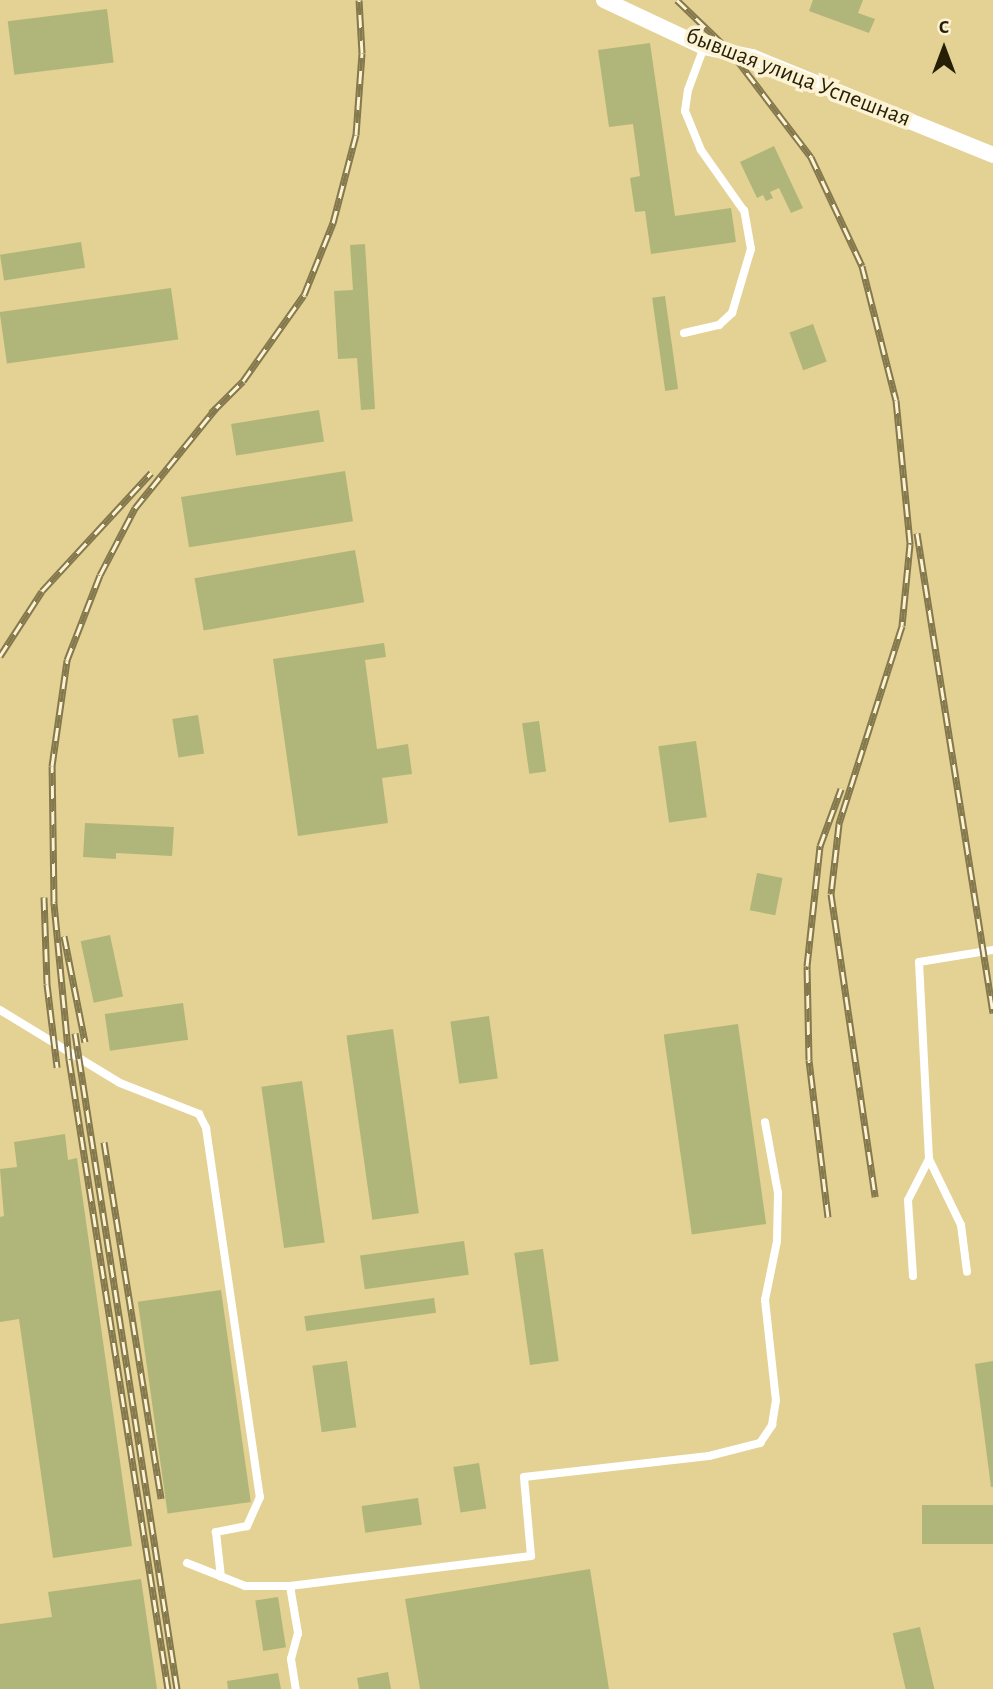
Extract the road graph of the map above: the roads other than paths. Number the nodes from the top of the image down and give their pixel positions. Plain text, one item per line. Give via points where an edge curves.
1 (604, 0) edge
2 (704, 47) junction
3 (993, 155) edge
4 (684, 333) dead end
5 (993, 950) edge
6 (0, 1010) edge
7 (765, 1122) dead end
8 (929, 1159) junction
9 (967, 1272) dead end
10 (913, 1276) dead end
11 (187, 1563) dead end
12 (222, 1577) junction
13 (290, 1586) junction
14 (296, 1689) edge

1 - 2 street, бывшая улица Успешная via 637,11
2 - 3 street, бывшая улица Успешная via 752,57
2 - 4 lane via 685,111 701,150 744,211 751,249 732,313 719,325
5 - 8 lane via 919,962
6 - 12 lane via 120,1083 199,1114 206,1128 260,1497 247,1527 216,1532
7 - 13 lane via 778,1193 777,1241 765,1300 776,1401 772,1425 760,1443 709,1456 524,1477 531,1556
8 - 9 lane via 961,1225
8 - 10 lane via 908,1200
11 - 12 lane
12 - 13 lane via 245,1586
13 - 14 lane via 298,1633 291,1659

